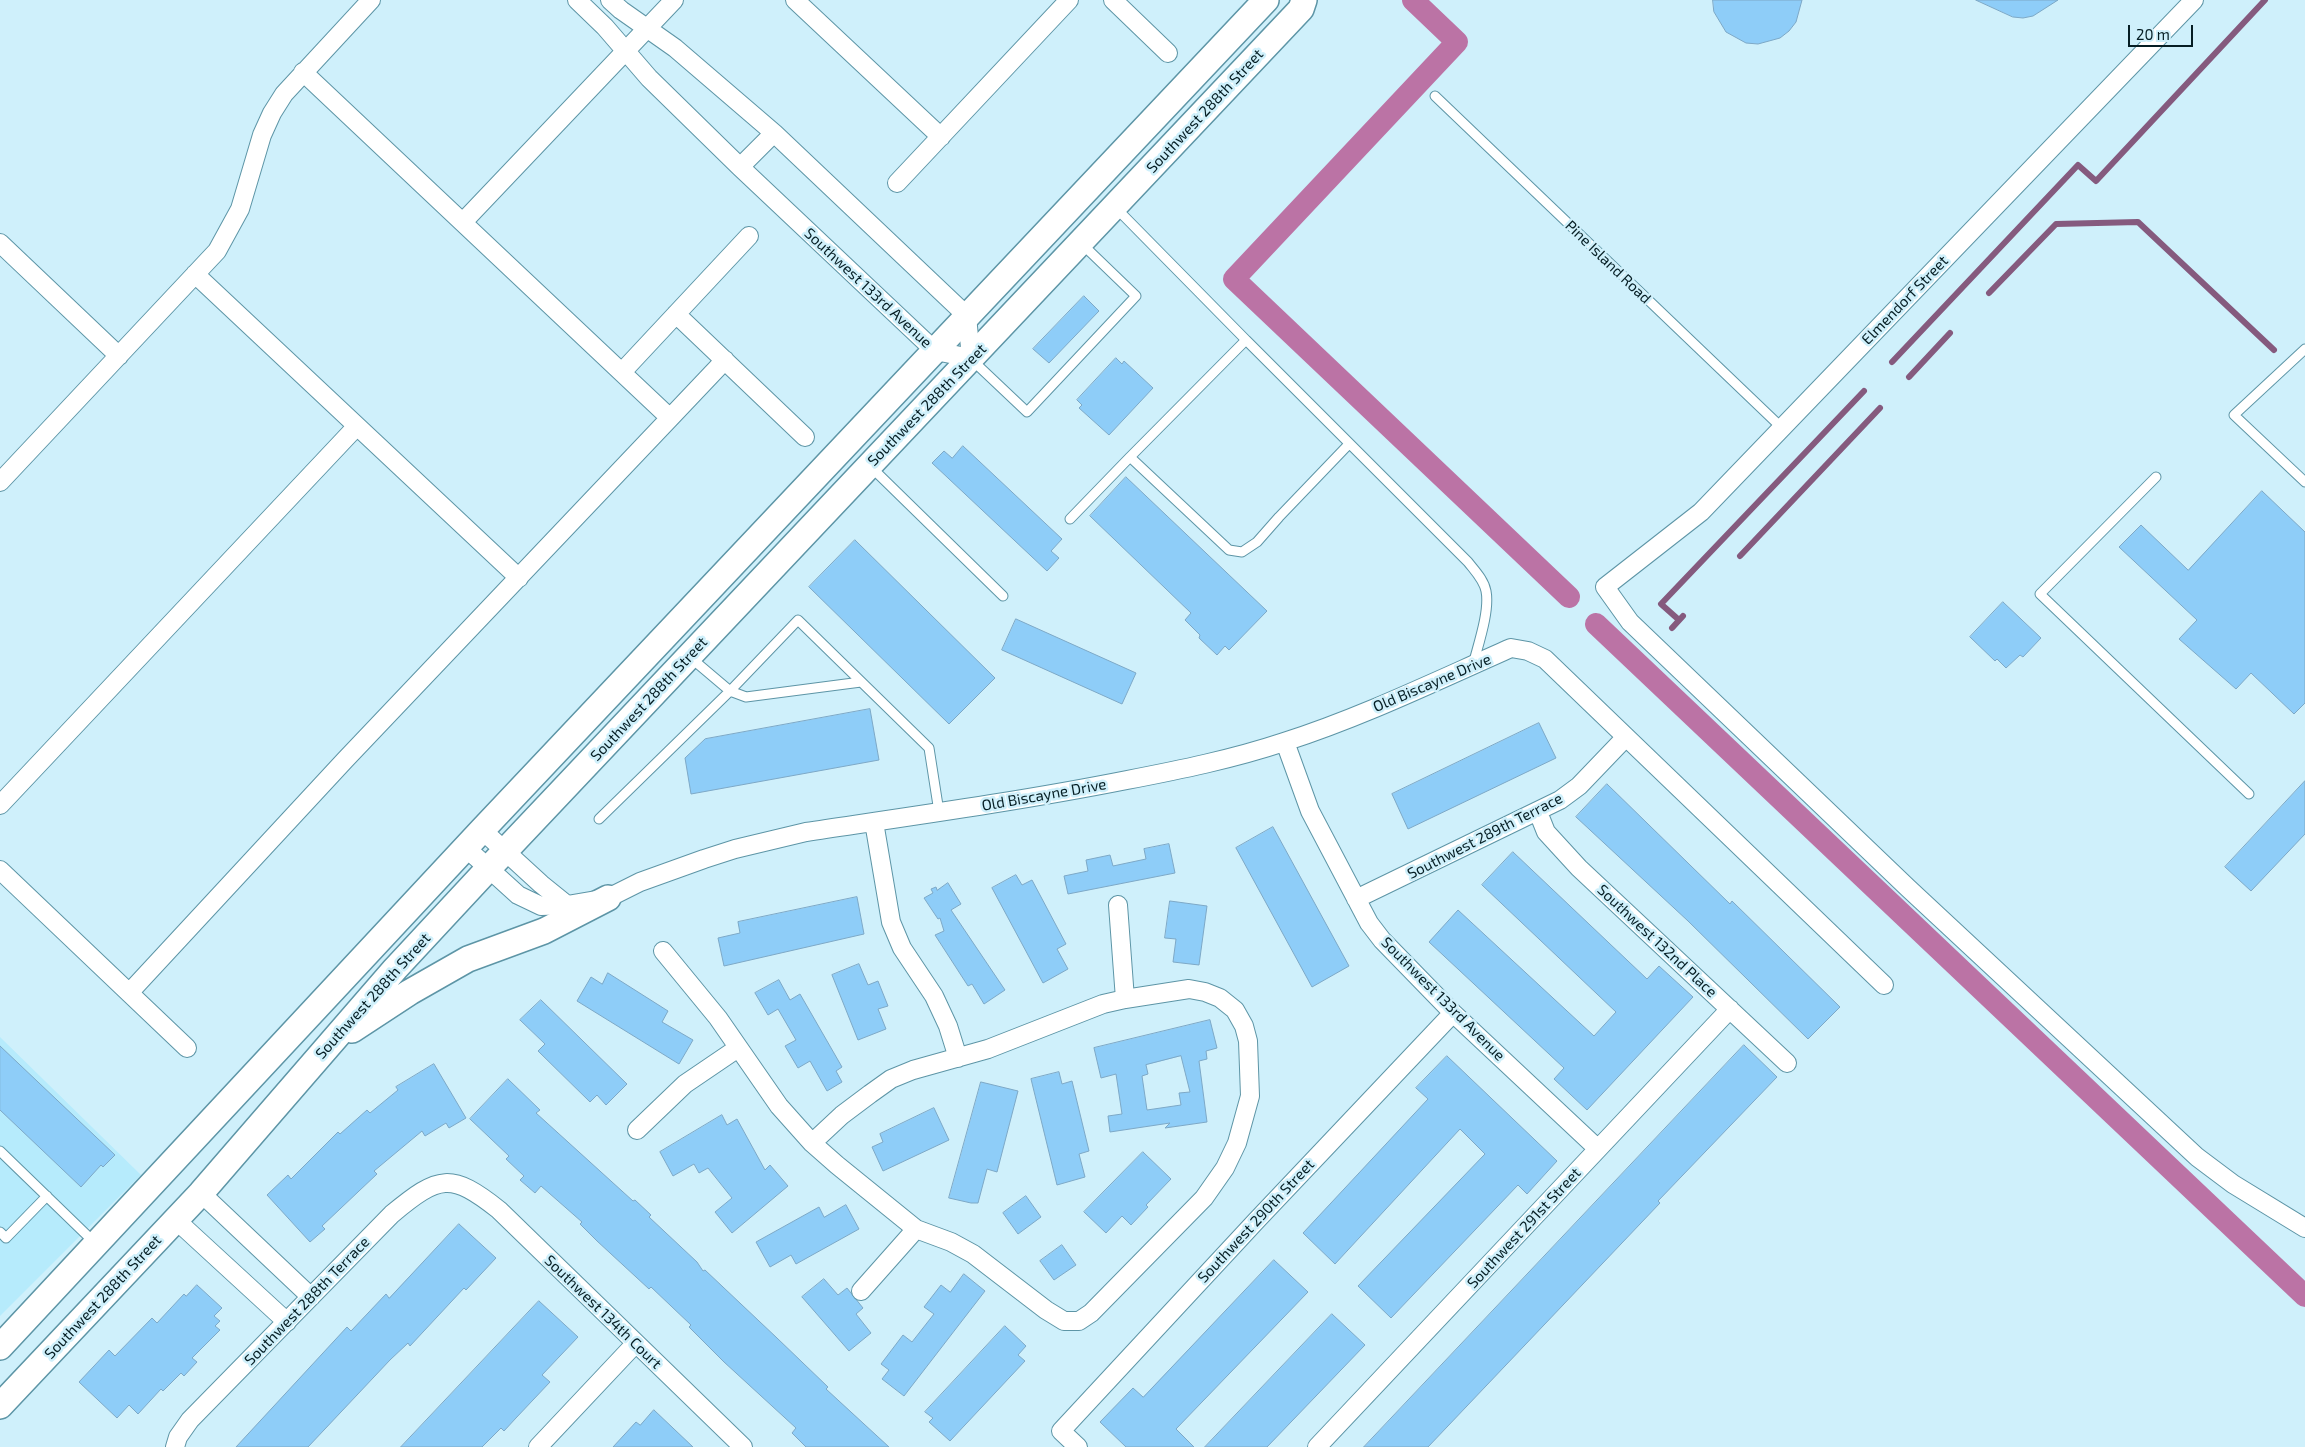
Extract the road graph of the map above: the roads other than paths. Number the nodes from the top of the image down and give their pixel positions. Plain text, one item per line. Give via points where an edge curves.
1 (371, 0) edge
2 (577, 0) edge
3 (610, 0) edge
4 (674, 0) edge
5 (795, 0) edge
6 (1069, 0) edge
7 (1113, 0) edge
8 (1266, 0) edge
9 (1304, 0) edge
10 (2194, 0) edge
11 (647, 28) junction
12 (625, 50) junction
13 (1168, 54) dead end
14 (303, 72) junction
15 (1435, 96) dead end
16 (774, 133) junction
17 (941, 137) junction
18 (740, 167) junction
19 (897, 183) dead end
20 (1115, 207) junction
21 (463, 222) junction
22 (749, 236) dead end
23 (1080, 242) junction
24 (0, 243) edge
25 (195, 274) junction
26 (676, 314) junction
27 (967, 316) junction
28 (1246, 340) junction
29 (2305, 349) edge
30 (935, 351) junction
31 (118, 356) junction
32 (971, 358) junction
33 (725, 360) junction
34 (622, 372) junction
35 (670, 418) junction
36 (357, 426) junction
37 (1782, 428) junction
38 (805, 437) dead end
39 (1349, 444) junction
40 (1130, 457) junction
41 (869, 465) junction
42 (2156, 477) dead end
43 (0, 482) edge
44 (2305, 482) edge
45 (1070, 519) dead end
46 (519, 578) junction
47 (1003, 596) dead end
48 (666, 635) junction
49 (689, 656) junction
50 (1473, 664) junction
51 (861, 682) junction
52 (730, 692) junction
53 (1625, 738) junction
54 (1285, 742) junction
55 (2250, 794) dead end
56 (0, 806) edge
57 (939, 812) junction
58 (1538, 812) junction
59 (599, 819) dead end
60 (874, 822) junction
61 (482, 830) junction
62 (465, 847) junction
63 (506, 851) junction
64 (488, 869) junction
65 (0, 870) edge
66 (608, 898) junction
67 (1356, 900) junction
68 (568, 905) junction
69 (1118, 906) dead end
70 (662, 950) dead end
71 (1884, 985) dead end
72 (129, 993) junction
73 (1125, 999) junction
74 (1730, 1009) junction
75 (1453, 1013) junction
76 (330, 1043) junction
77 (187, 1048) dead end
78 (738, 1048) junction
79 (958, 1058) junction
80 (1787, 1063) dead end
81 (637, 1130) dead end
82 (812, 1143) junction
83 (1598, 1150) junction
84 (0, 1151) edge
85 (458, 1183) joint
86 (201, 1192) junction
87 (47, 1196) junction
88 (176, 1220) junction
89 (2305, 1228) edge
90 (916, 1229) junction
91 (2, 1238) edge
92 (96, 1244) junction
93 (861, 1291) dead end
94 (311, 1297) junction
95 (287, 1322) junction
96 (635, 1344) junction
97 (0, 1347) edge
98 (0, 1406) edge
99 (175, 1447) edge
100 (538, 1447) edge
101 (743, 1447) edge
102 (1078, 1447) edge
103 (1317, 1447) edge

1 - 14 street
2 - 12 street, Southwest 133rd Avenue
3 - 11 street
4 - 11 street
5 - 17 street
6 - 17 street
7 - 13 street
8 - 27 main road, Southwest 288th Street
9 - 20 main road, Southwest 288th Street via 1301,9
10 - 37 street, Elmendorf Street
11 - 12 street
11 - 16 street
12 - 18 street, Southwest 133rd Avenue via 649,78
12 - 21 street
14 - 21 street
14 - 25 street via 284,94 262,134 248,188 230,230 217,251
15 - 37 lane, Pine Island Road
16 - 18 street
16 - 27 street
17 - 19 street
18 - 30 street, Southwest 133rd Avenue
20 - 23 main road, Southwest 288th Street
20 - 28 lane
21 - 34 street
22 - 26 street
23 - 32 main road, Southwest 288th Street
23 - 32 lane via 1136,296 1027,412
24 - 31 street
25 - 31 street
25 - 36 street
26 - 33 street
26 - 34 street
27 - 30 main road, Southwest 288th Street
27 - 32 street
28 - 39 lane
28 - 40 lane
29 - 44 lane via 2234,415
30 - 32 street, Southwest 133rd Avenue
30 - 48 main road, Southwest 288th Street
31 - 43 street
32 - 41 main road, Southwest 288th Street
33 - 35 street
33 - 38 street
34 - 35 street
35 - 46 street
36 - 46 street
36 - 56 street
37 - 89 street, Elmendorf Street via 1701,512 1605,587 1637,628 1908,888 2197,1157 2232,1184
39 - 40 lane via 1257,542 1242,552 1229,550
39 - 50 lane via 1480,576 1487,602
40 - 45 lane
41 - 47 lane
41 - 49 main road, Southwest 288th Street
42 - 55 lane via 2040,594
46 - 72 street
48 - 49 main road
48 - 61 main road, Southwest 288th Street
49 - 52 lane
49 - 63 main road, Southwest 288th Street
50 - 53 street, Old Biscayne Drive via 1511,648 1528,651 1545,660
50 - 54 street, Old Biscayne Drive via 1404,696
51 - 52 lane via 746,697
51 - 52 lane via 798,620
51 - 57 lane via 930,748
52 - 59 lane
53 - 58 street, Southwest 289th Terrace via 1579,786
53 - 71 street
54 - 57 street, Old Biscayne Drive via 1141,777
54 - 67 street, Southwest 133rd Avenue via 1310,811
57 - 60 street, Old Biscayne Drive
58 - 67 street, Southwest 289th Terrace
58 - 74 street, Southwest 132nd Place via 1546,832 1558,847
60 - 66 street, Old Biscayne Drive via 806,832 735,849 666,872
60 - 79 street via 891,922 902,948 934,996
61 - 62 main road, Southwest 288th Street
61 - 63 street
62 - 64 street, Old Biscayne Drive
62 - 92 main road, Southwest 288th Street
63 - 64 main road, Southwest 288th Street
63 - 68 street
64 - 68 street, Old Biscayne Drive via 529,902 541,906
64 - 76 main road, Southwest 288th Street
65 - 72 street
66 - 68 street, Old Biscayne Drive
66 - 76 main road via 544,931 468,959
67 - 75 street, Southwest 133rd Avenue via 1394,955
69 - 73 street
70 - 78 street via 718,1018
72 - 77 street
73 - 79 street via 1103,1004 1019,1038
73 - 90 street via 1188,989 1205,992 1220,998 1235,1010 1244,1026 1250,1065 1250,1096 1237,1143 1225,1168 1204,1198 1091,1313 1078,1321 1064,1321 973,1254
74 - 80 street, Southwest 132nd Place
74 - 83 street, Southwest 291st Street
75 - 83 street, Southwest 133rd Avenue
75 - 102 street, Southwest 290th Street via 1061,1431
76 - 86 main road, Southwest 288th Street
78 - 81 street via 686,1084
78 - 82 street via 779,1106
79 - 82 street via 891,1079 842,1115
82 - 90 street
83 - 103 street, Southwest 291st Street
84 - 87 lane
85 - 94 street, Southwest 288th Terrace via 431,1186 415,1194 375,1230
85 - 96 street, Southwest 134th Court via 499,1210
86 - 88 main road, Southwest 288th Street
86 - 94 street
87 - 91 lane
87 - 92 lane
88 - 95 street
88 - 98 main road, Southwest 288th Street
90 - 93 street
92 - 97 main road, Southwest 288th Street
94 - 95 street, Southwest 288th Terrace
95 - 99 street, Southwest 288th Terrace via 190,1420
96 - 100 street
96 - 101 street, Southwest 134th Court

